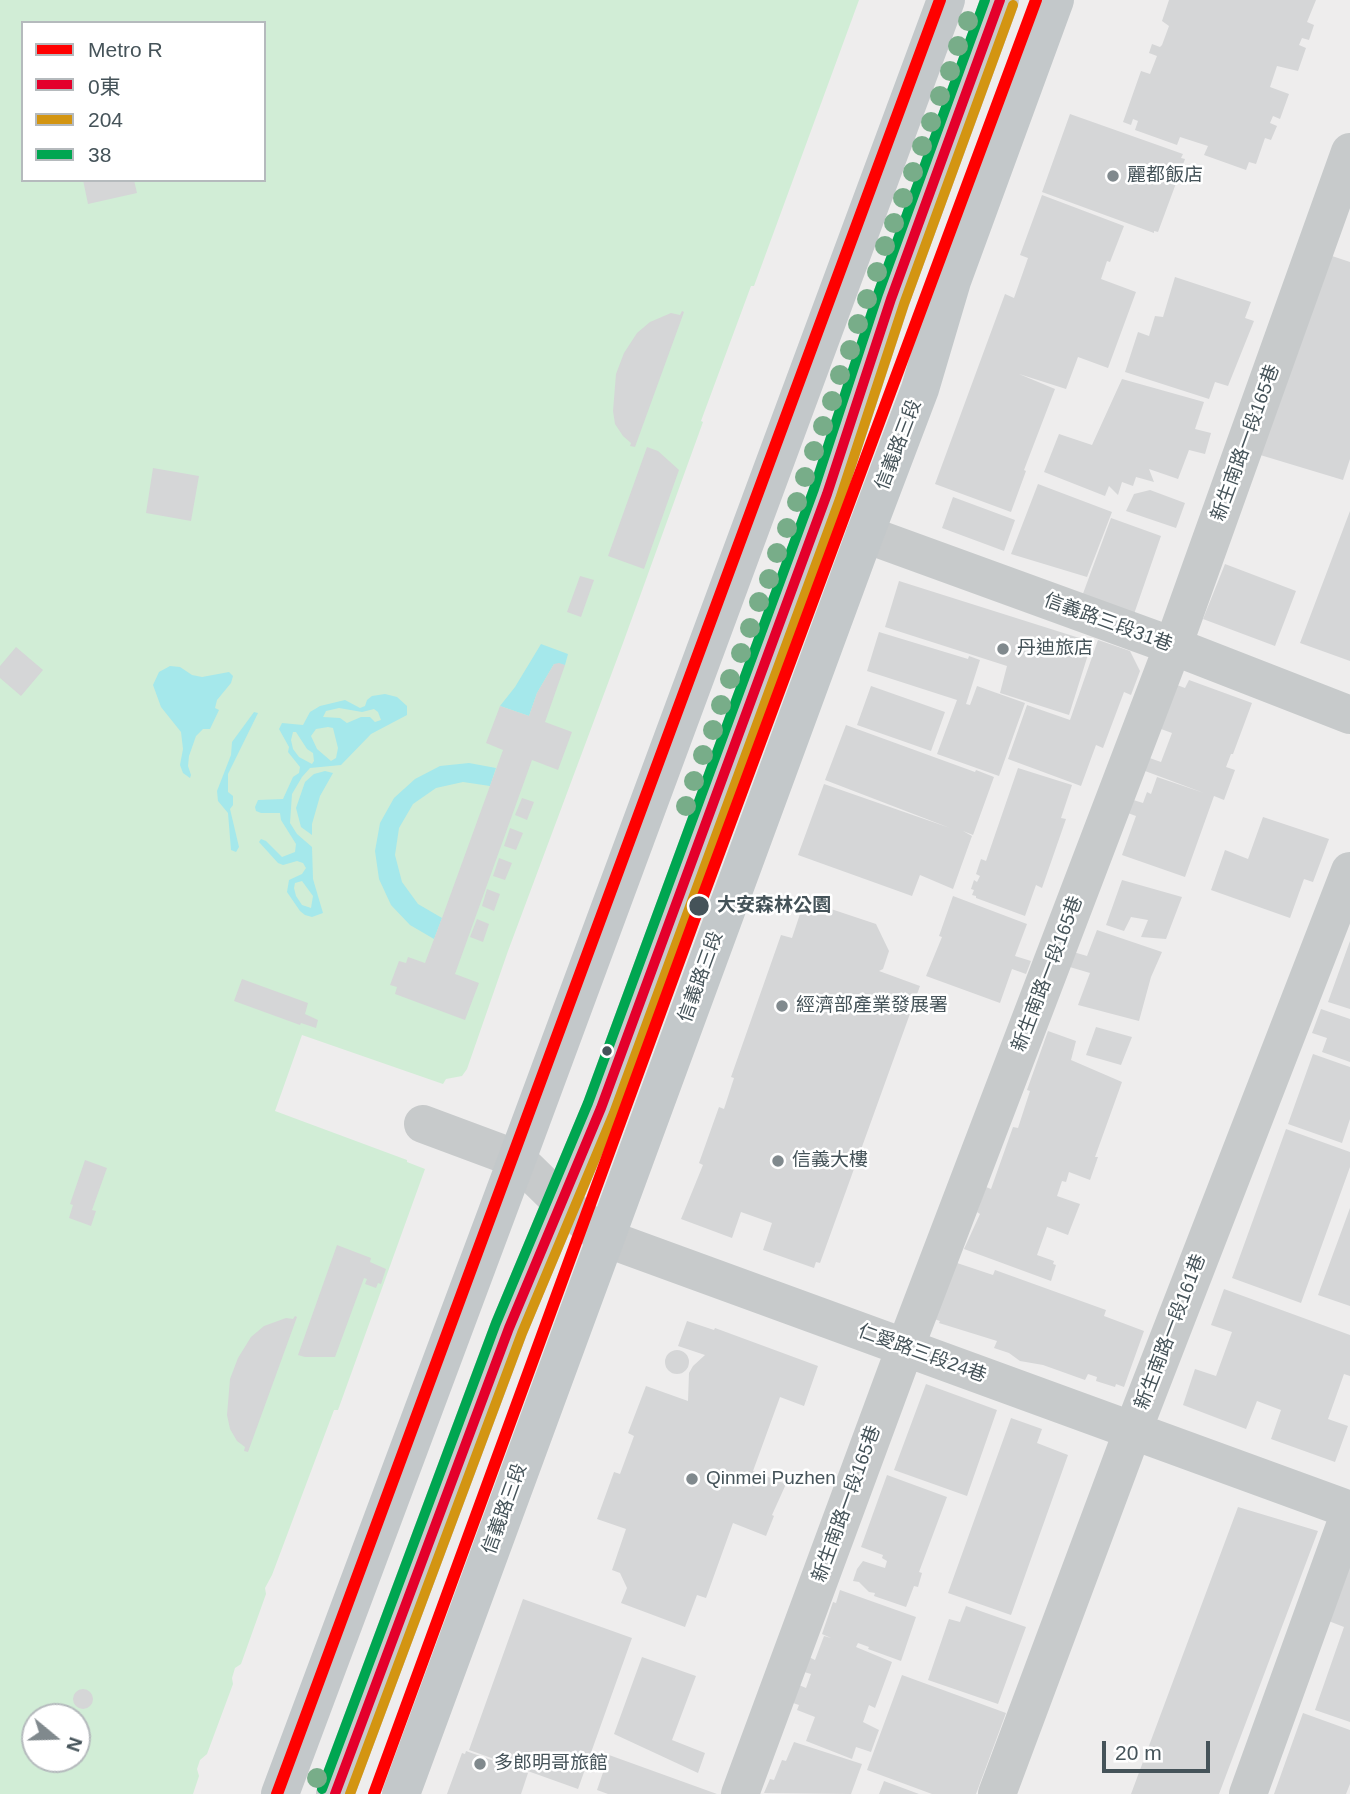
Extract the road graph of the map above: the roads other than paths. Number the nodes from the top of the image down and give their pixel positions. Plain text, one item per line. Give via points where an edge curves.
1 (946, 0) edge
2 (1000, 0) edge
3 (1055, 0) edge
4 (1350, 152) edge
5 (865, 534) junction
6 (1173, 646) junction
7 (1350, 715) edge
8 (1350, 871) edge
9 (422, 1124) dead end
10 (517, 1159) junction
11 (562, 1203) junction
12 (605, 1238) junction
13 (905, 1349) junction
14 (1133, 1430) junction
15 (1350, 1511) edge
16 (280, 1794) edge
17 (335, 1794) edge
18 (401, 1794) edge
19 (740, 1794) edge
20 (997, 1794) edge
21 (1248, 1794) edge

1 - 10 main road
2 - 11 street via 891,299 827,494
3 - 5 main road, 信義路三段
4 - 6 street, 新生南路一段165巷
5 - 6 street, 信義路三段31巷
5 - 12 main road, 信義路三段
6 - 7 street, 信義路三段31巷
6 - 13 street, 新生南路一段165巷
8 - 14 street, 新生南路一段161巷
9 - 10 street
10 - 11 street, 仁愛路三段24巷
10 - 16 main road
11 - 12 street, 仁愛路三段24巷
11 - 17 street via 509,1328
12 - 13 street, 仁愛路三段24巷
12 - 18 main road, 信義路三段
13 - 14 street, 仁愛路三段24巷
13 - 19 street, 新生南路一段165巷
14 - 15 street, 仁愛路三段24巷
14 - 20 street, 新生南路一段161巷
15 - 21 street

